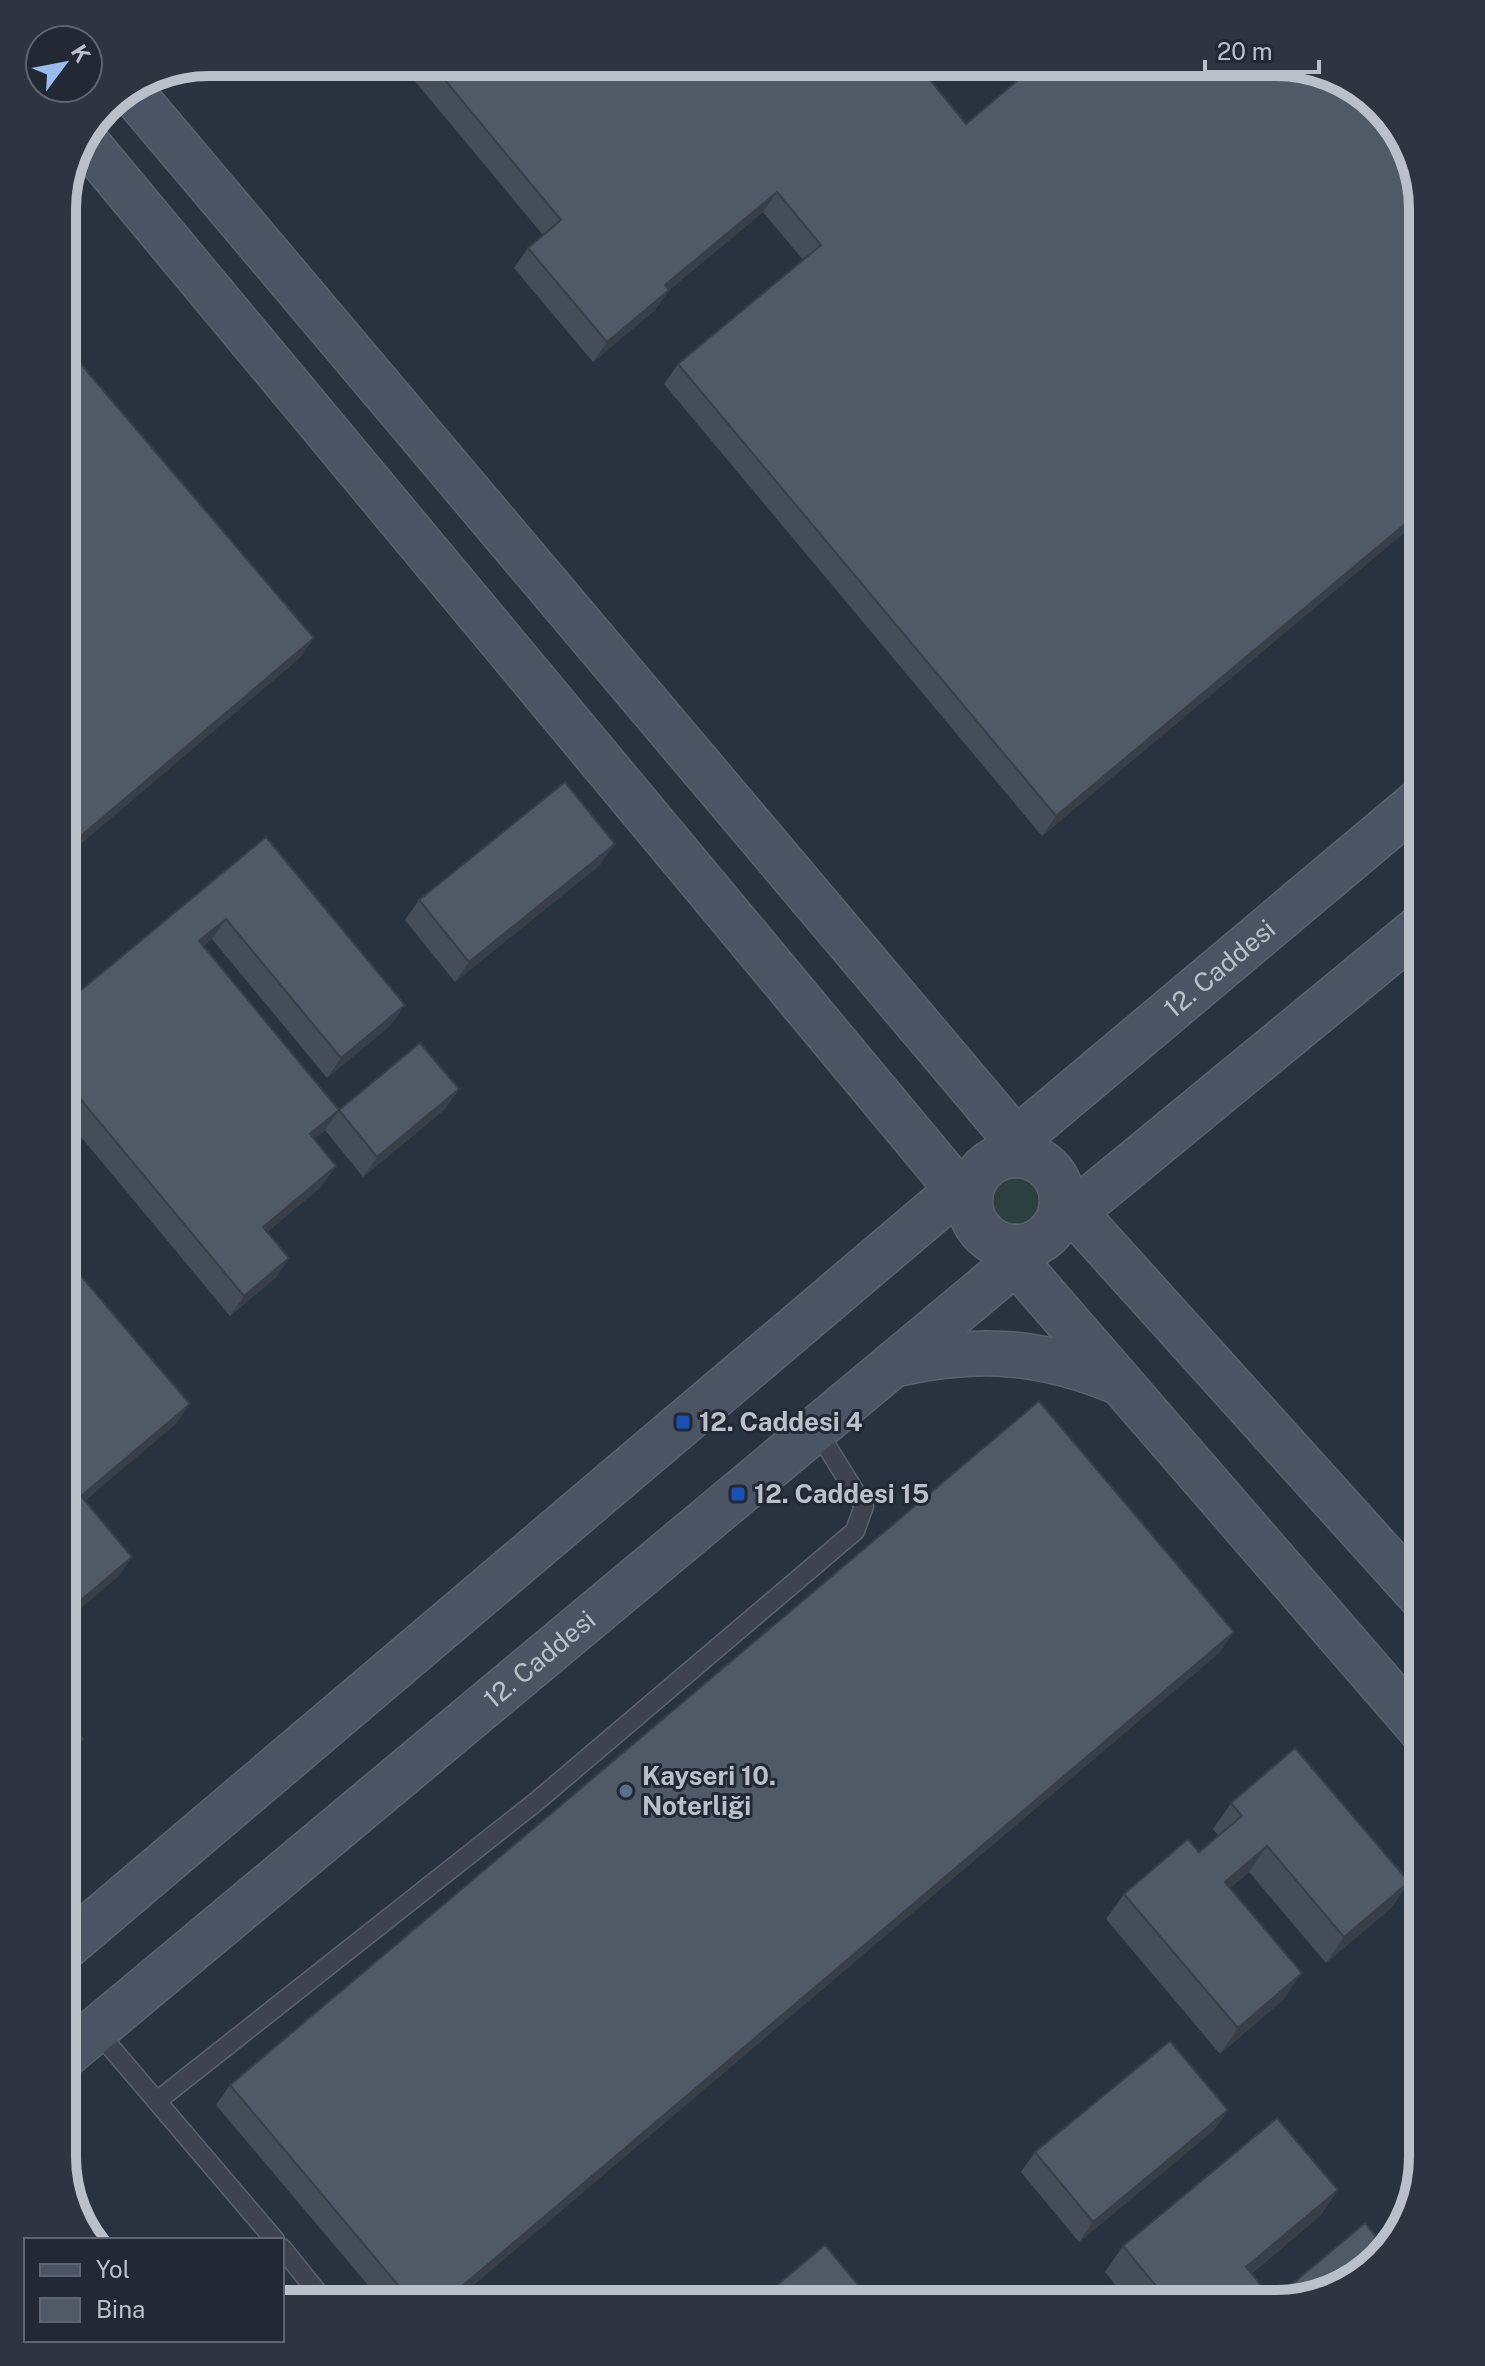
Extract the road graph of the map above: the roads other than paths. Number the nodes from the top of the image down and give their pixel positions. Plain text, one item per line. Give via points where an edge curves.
1 (136, 97) edge
2 (91, 148) edge
3 (1409, 810) edge
4 (1409, 936) edge
5 (1016, 1148) junction
6 (964, 1191) junction
7 (1068, 1211) junction
8 (1016, 1255) junction
9 (894, 1364) junction
10 (1121, 1383) junction
11 (816, 1429) junction
12 (1409, 1584) edge
13 (1409, 1716) edge
14 (76, 1938) edge
15 (96, 2030) junction
16 (76, 2046) edge
17 (157, 2101) junction
18 (273, 2238) edge
19 (284, 2250) edge
20 (316, 2290) edge

1 - 5 street
2 - 6 street
3 - 5 street, 12. Caddesi
4 - 7 street
5 - 6 street via 986,1165
5 - 7 street via 1046,1166
6 - 8 street via 976,1224
6 - 14 street
7 - 8 street via 1045,1237
7 - 12 street
8 - 9 street, 12. Caddesi
8 - 10 street
9 - 10 street via 974,1352 1014,1353 1051,1359
9 - 11 street, 12. Caddesi
10 - 13 street
11 - 15 street, 12. Caddesi
11 - 17 lane via 864,1506 855,1531 537,1801
15 - 16 street, 12. Caddesi
15 - 17 lane
17 - 18 lane
19 - 20 lane

